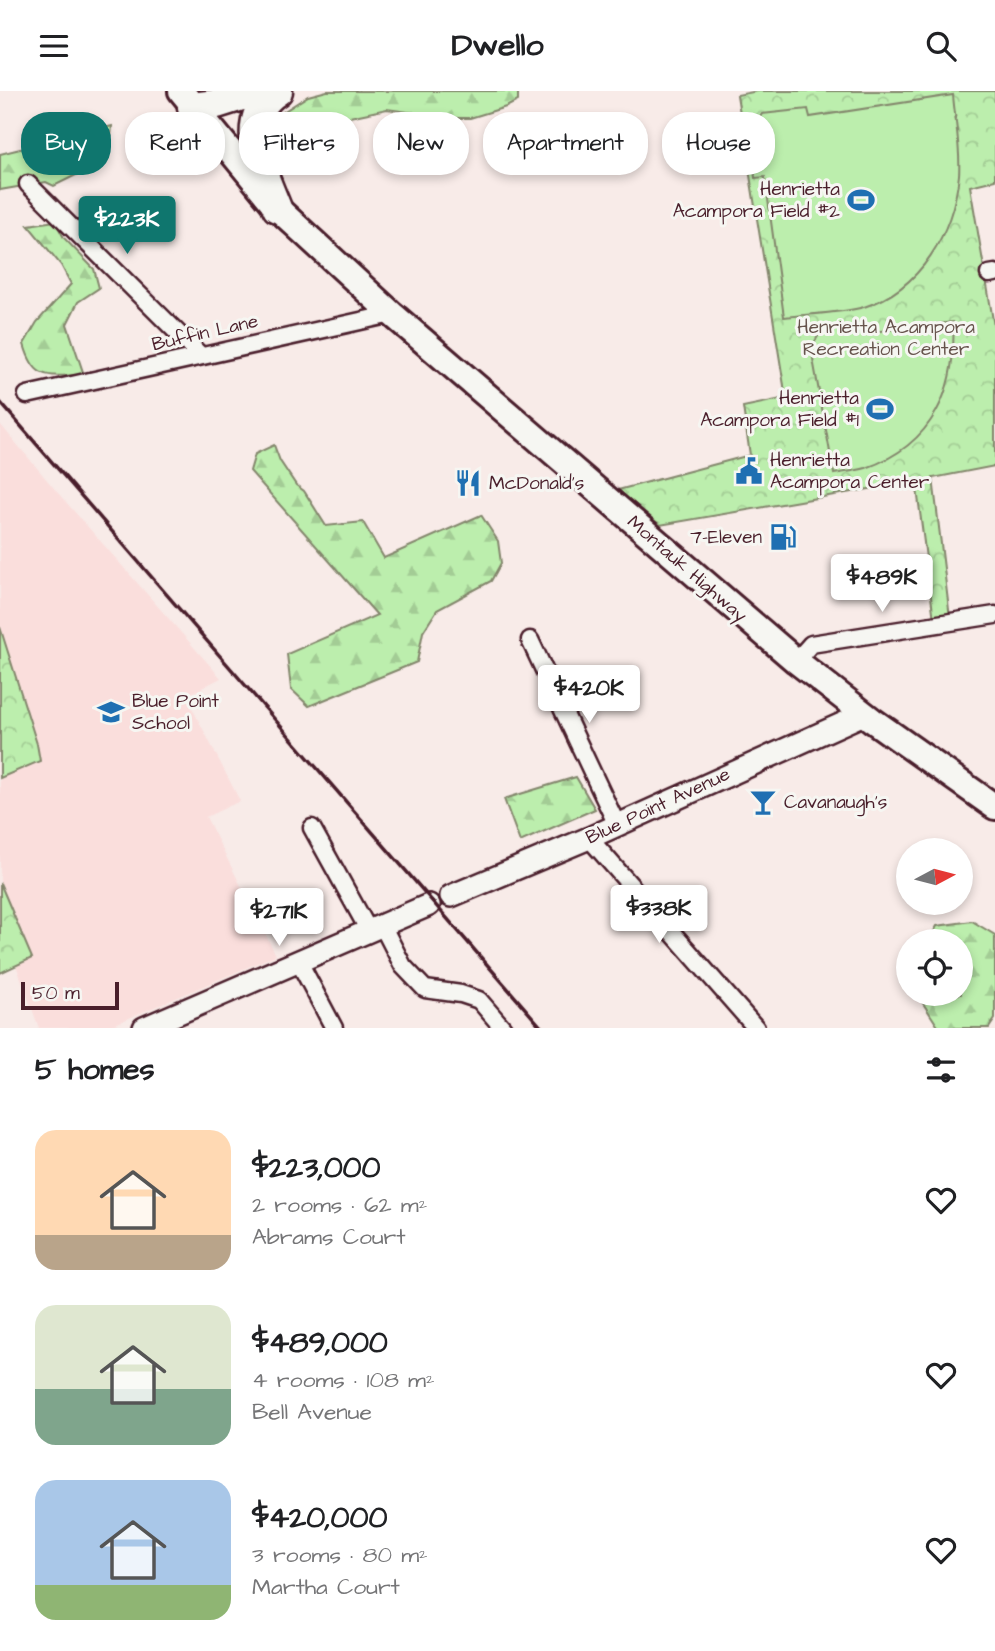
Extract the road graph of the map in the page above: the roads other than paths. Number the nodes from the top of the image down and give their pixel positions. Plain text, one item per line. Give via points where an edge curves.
1 (258, 91) edge
2 (278, 91) edge
3 (191, 96) edge
4 (28, 184) dead end
5 (277, 208) junction
6 (392, 314) junction
7 (201, 355) junction
8 (27, 395) dead end
9 (995, 615) edge
10 (530, 640) dead end
11 (796, 661) junction
12 (864, 713) junction
13 (995, 807) edge
14 (617, 825) junction
15 (312, 828) dead end
16 (589, 838) junction
17 (451, 896) dead end
18 (429, 905) dead end
19 (375, 928) junction
20 (299, 963) junction
21 (144, 1028) edge
22 (334, 1028) edge
23 (503, 1028) edge
24 (756, 1028) edge

1 - 3 highway via 217,104
2 - 5 highway via 254,125 258,157
3 - 5 main road
4 - 7 street
5 - 6 main road, Montauk Highway
6 - 7 street, Buffin Lane
6 - 11 main road, Montauk Highway
7 - 8 street, Buffin Lane
9 - 11 street via 811,644
10 - 14 street
11 - 12 main road, Montauk Highway
12 - 13 main road, Montauk Highway
12 - 14 street, Blue Point Avenue
14 - 16 street, Blue Point Avenue
15 - 19 street
16 - 17 street, Blue Point Avenue
16 - 24 street
18 - 19 street
19 - 20 street
19 - 23 street via 425,989 479,1000
20 - 21 street
20 - 22 street

